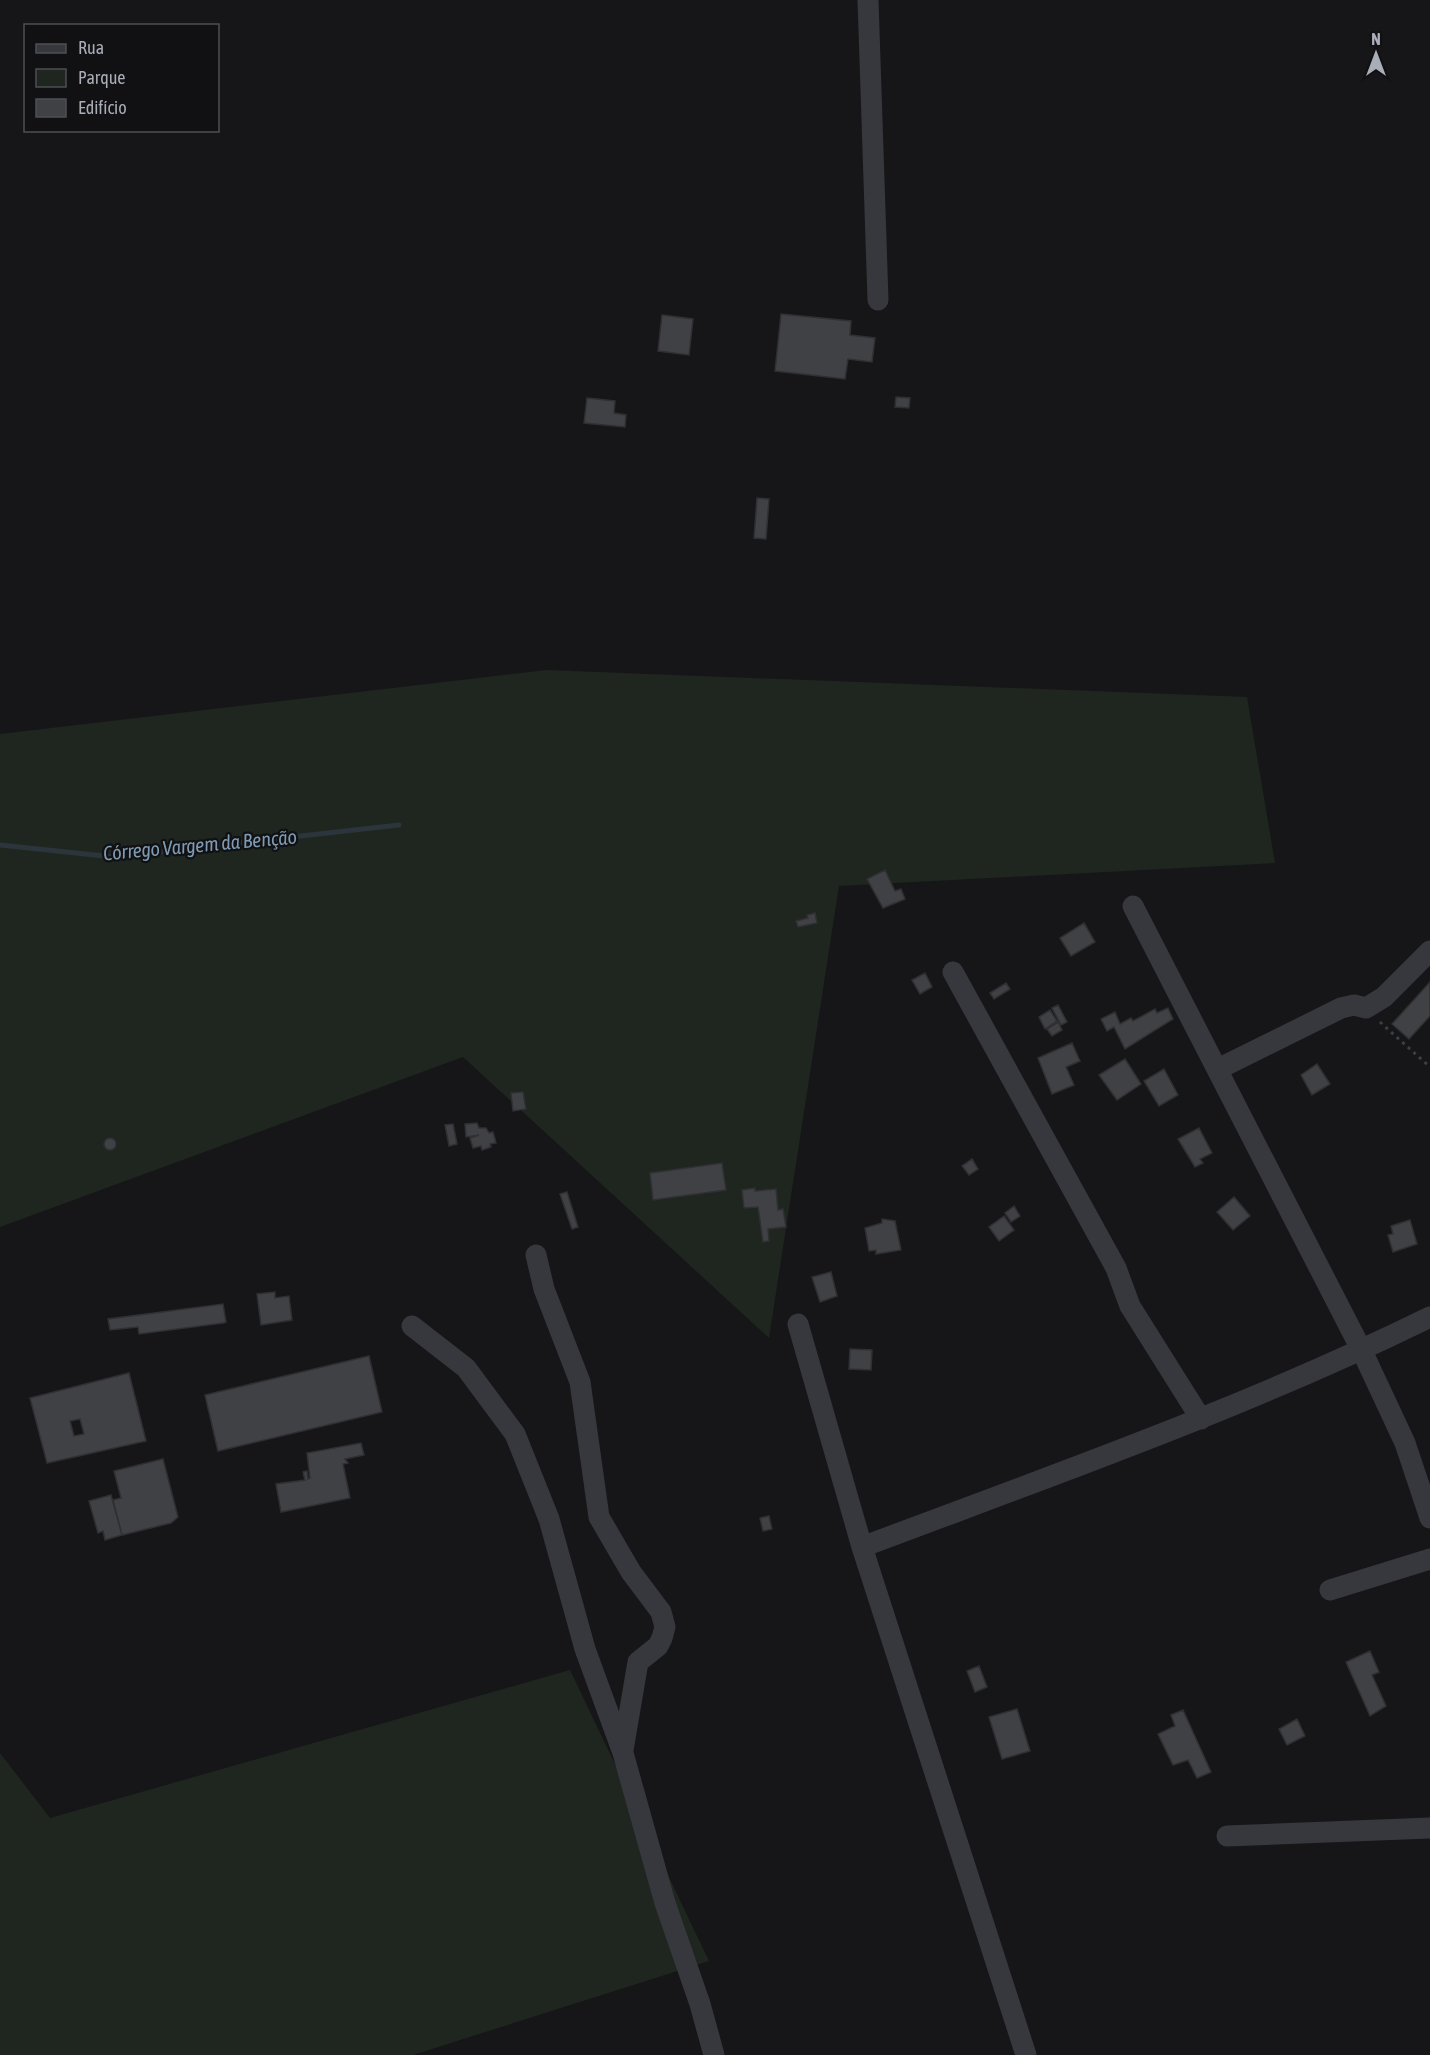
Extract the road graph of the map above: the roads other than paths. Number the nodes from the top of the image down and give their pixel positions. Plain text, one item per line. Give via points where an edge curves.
1 (868, 0) edge
2 (878, 300) dead end
3 (1133, 906) dead end
4 (1430, 951) edge
5 (953, 972) dead end
6 (1218, 1069) junction
7 (536, 1255) dead end
8 (1430, 1317) edge
9 (798, 1324) dead end
10 (412, 1326) dead end
11 (1362, 1350) junction
12 (1201, 1419) junction
13 (1430, 1518) edge
14 (862, 1547) junction
15 (1430, 1559) edge
16 (1330, 1590) dead end
17 (623, 1753) junction
18 (1430, 1828) edge
19 (1227, 1836) dead end
20 (714, 2055) edge
21 (1026, 2055) edge

1 - 2 street
3 - 6 street
4 - 6 street via 1384,997 1366,1008 1341,1008
5 - 12 street via 1116,1268 1130,1306
6 - 11 street
7 - 17 street via 544,1289 580,1382 599,1517 631,1572 661,1612 665,1627 658,1646 638,1662
8 - 11 street
9 - 14 street
10 - 17 street via 466,1368 515,1434 549,1519 585,1649
11 - 12 street
11 - 13 street via 1405,1443
12 - 14 street
14 - 21 street
15 - 16 street
17 - 20 street via 665,1903
18 - 19 street

